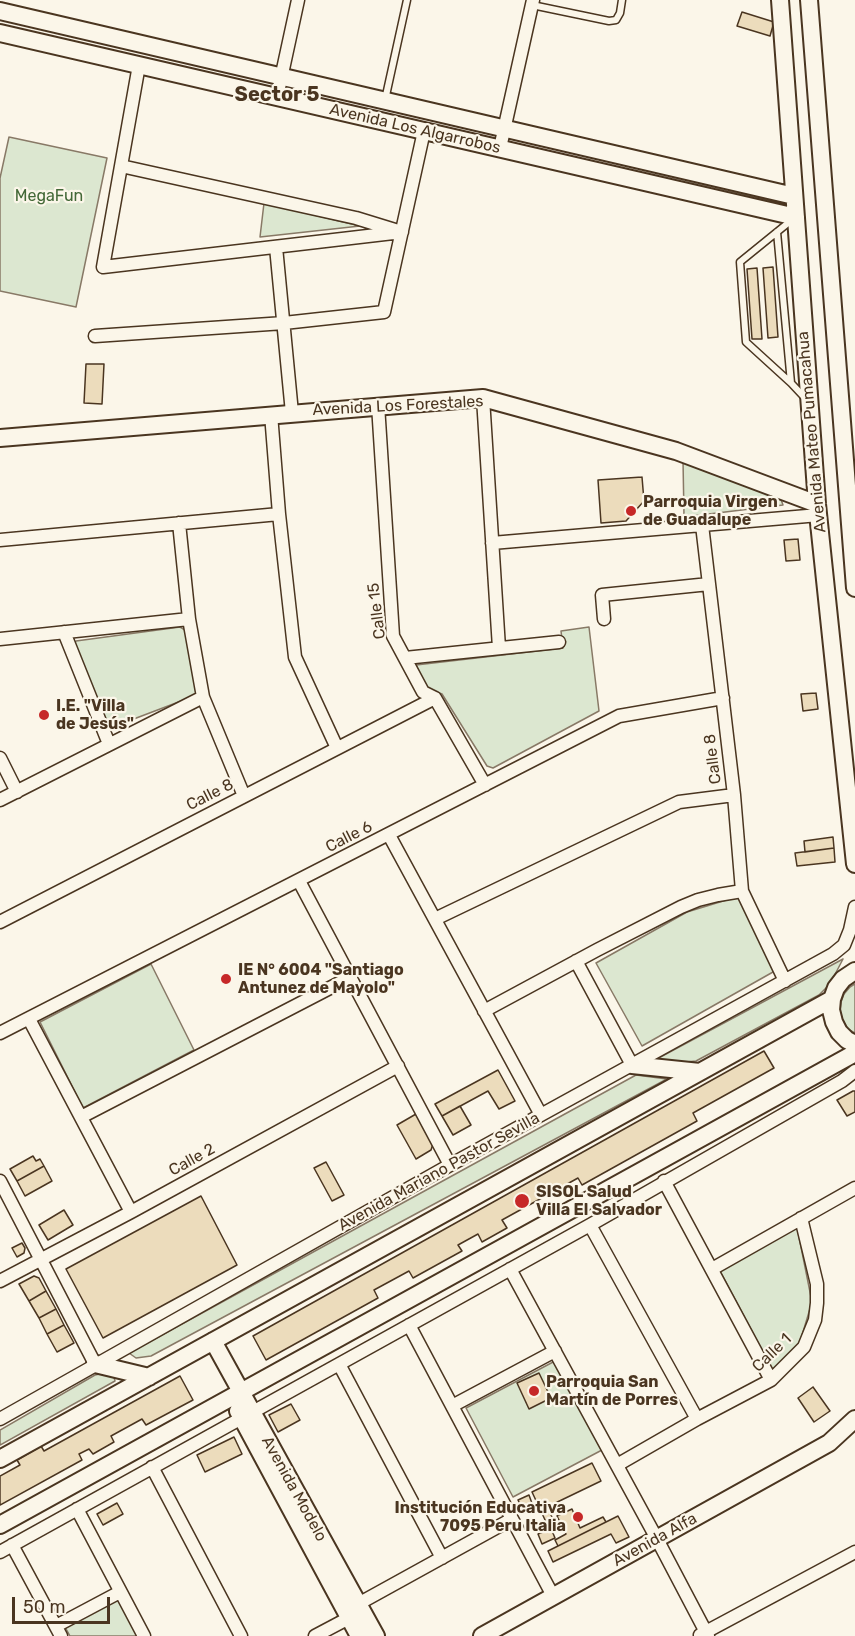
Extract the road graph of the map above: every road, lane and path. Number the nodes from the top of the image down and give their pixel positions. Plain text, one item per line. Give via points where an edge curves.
1 (298, 0) edge
2 (407, 0) edge
3 (622, 0) edge
4 (780, 0) edge
5 (809, 0) edge
6 (532, 3) edge
7 (0, 10) edge
8 (0, 33) edge
9 (139, 65) junction
10 (281, 76) junction
11 (277, 97) junction
12 (385, 100) junction
13 (504, 128) junction
14 (424, 131) junction
15 (500, 148) junction
16 (121, 166) junction
17 (794, 196) junction
18 (795, 217) junction
19 (402, 232) junction
20 (777, 232) junction
21 (276, 247) junction
22 (284, 323) junction
23 (95, 336) dead end
24 (791, 383) junction
25 (483, 398) junction
26 (810, 404) junction
27 (378, 405) junction
28 (292, 413) junction
29 (271, 414) junction
30 (0, 438) edge
31 (818, 510) junction
32 (279, 514) junction
33 (179, 524) junction
34 (702, 525) junction
35 (0, 540) edge
36 (492, 543) junction
37 (709, 584) junction
38 (855, 588) edge
39 (189, 619) junction
40 (604, 619) dead end
41 (64, 632) junction
42 (0, 639) edge
43 (559, 642) dead end
44 (499, 648) junction
45 (405, 658) junction
46 (203, 697) junction
47 (435, 698) junction
48 (723, 698) junction
49 (109, 744) junction
50 (337, 748) junction
51 (0, 758) edge
52 (485, 785) junction
53 (17, 792) junction
54 (734, 795) junction
55 (244, 796) junction
56 (0, 801) edge
57 (389, 835) junction
58 (855, 864) edge
59 (299, 881) junction
60 (742, 891) junction
61 (855, 907) edge
62 (435, 919) junction
63 (0, 922) edge
64 (576, 961) junction
65 (854, 968) edge
66 (351, 977) junction
67 (785, 981) junction
68 (832, 999) junction
69 (484, 1011) junction
70 (29, 1019) junction
71 (0, 1034) edge
72 (855, 1044) edge
73 (855, 1053) edge
74 (632, 1065) junction
75 (398, 1066) junction
76 (855, 1071) edge
77 (700, 1072) junction
78 (541, 1115) junction
79 (81, 1117) junction
80 (450, 1165) junction
81 (0, 1181) edge
82 (664, 1181) junction
83 (855, 1188) edge
84 (131, 1212) junction
85 (801, 1218) junction
86 (590, 1225) junction
87 (41, 1260) junction
88 (510, 1269) junction
89 (712, 1269) junction
90 (0, 1281) edge
91 (409, 1325) junction
92 (208, 1344) junction
93 (555, 1351) junction
94 (95, 1364) junction
95 (339, 1364) junction
96 (149, 1377) junction
97 (771, 1380) junction
98 (236, 1394) junction
99 (452, 1406) junction
100 (247, 1415) junction
101 (0, 1419) edge
102 (697, 1419) junction
103 (855, 1419) edge
104 (0, 1459) edge
105 (617, 1465) junction
106 (152, 1467) junction
107 (77, 1509) junction
108 (512, 1519) junction
109 (0, 1525) edge
110 (657, 1539) junction
111 (12, 1545) junction
112 (0, 1552) edge
113 (855, 1552) edge
114 (442, 1558) junction
115 (120, 1592) junction
116 (553, 1596) junction
117 (354, 1611) junction
118 (58, 1631) edge
119 (704, 1635) edge
120 (144, 1636) edge
121 (241, 1636) edge
122 (315, 1636) edge
123 (359, 1636) edge
124 (376, 1636) edge
125 (483, 1636) edge

1 - 10 street
2 - 12 lane
3 - 6 lane via 616,20 609,21
4 - 17 main road, Avenida Mateo Pumacahua
5 - 38 main road, Avenida Mateo Pumacahua
6 - 13 street
7 - 10 main road, Avenida Los Algarrobos
8 - 9 main road, Avenida Los Algarrobos
9 - 11 main road, Avenida Los Algarrobos
9 - 16 street
10 - 11 street
10 - 12 main road, Avenida Los Algarrobos
11 - 14 main road, Avenida Los Algarrobos
12 - 13 main road, Avenida Los Algarrobos
13 - 15 street
13 - 17 main road, Avenida Los Algarrobos
14 - 15 main road, Avenida Los Algarrobos
14 - 19 street
15 - 18 main road, Avenida Los Algarrobos
16 - 19 street via 356,218
16 - 21 street via 103,267
17 - 18 main road, Avenida Mateo Pumacahua
18 - 20 lane
18 - 26 main road, Avenida Mateo Pumacahua
19 - 21 street
19 - 22 street via 384,312
20 - 24 lane
20 - 24 lane via 740,262 746,342
21 - 22 street
22 - 23 street
22 - 28 street
24 - 26 lane
25 - 27 main road, Avenida Los Forestales
25 - 31 main road, Avenida Los Forestales via 676,451
25 - 36 street
26 - 31 main road, Avenida Mateo Pumacahua
27 - 28 main road, Avenida Los Forestales
27 - 45 street, Calle 15 via 393,636
28 - 29 main road, Avenida Los Forestales
29 - 30 main road, Avenida Los Forestales
29 - 32 street
31 - 34 street
31 - 58 main road, Avenida Mateo Pumacahua
32 - 33 street
32 - 50 street via 295,657
33 - 35 street
33 - 39 street
34 - 36 street
34 - 37 street, Calle 8
36 - 44 street
37 - 40 street via 602,595
37 - 48 street, Calle 8
39 - 41 street
39 - 46 street
41 - 42 street
41 - 49 street
43 - 44 street
44 - 45 street
45 - 47 street, Calle 15 via 423,692
46 - 49 street
46 - 55 street
47 - 50 street, Calle 8
47 - 52 street, Calle 15
48 - 52 street, Calle 6 via 619,717
48 - 54 street, Calle 8
49 - 53 street
50 - 55 street, Calle 8
51 - 53 street
52 - 57 street, Calle 6
53 - 56 street
54 - 60 street, Calle 8
54 - 62 street via 679,802
55 - 63 street, Calle 8
57 - 59 street, Calle 6
57 - 62 street
59 - 66 street
59 - 70 street, Calle 6
60 - 64 street via 698,900
60 - 67 street, Calle 8
61 - 67 street, Avenida Mariano Pastor Sevilla via 844,945
62 - 69 street
64 - 69 street
64 - 74 street
65 - 68 main road via 836,988
66 - 75 street
66 - 79 street
67 - 74 street, Avenida Mariano Pastor Sevilla
68 - 72 main road via 831,1010 839,1032
68 - 77 main road
69 - 78 street
70 - 71 street, Calle 6
70 - 79 street
73 - 98 main road
74 - 77 main road
74 - 78 street, Avenida Mariano Pastor Sevilla
75 - 80 street
75 - 84 street, Calle 2
76 - 82 street
77 - 92 main road
78 - 80 street, Avenida Mariano Pastor Sevilla
79 - 84 street
80 - 94 street, Avenida Mariano Pastor Sevilla
81 - 87 street
82 - 86 street
82 - 89 street
83 - 85 street
84 - 87 street, Calle 2
85 - 89 street
85 - 97 street, Calle 1 via 816,1284 815,1320 804,1347
86 - 88 street
86 - 102 street
87 - 90 street, Calle 2
87 - 94 street
88 - 91 street
88 - 93 street
89 - 97 street
91 - 95 street
91 - 99 street
92 - 96 main road
92 - 98 main road, Avenida Modelo
93 - 99 street
93 - 105 street
94 - 96 main road
94 - 101 street, Avenida Mariano Pastor Sevilla
95 - 100 street
95 - 114 street
96 - 104 main road
97 - 102 street, Calle 1
98 - 100 main road, Avenida Modelo
98 - 109 main road
99 - 108 street
100 - 106 street
100 - 117 main road, Avenida Modelo
102 - 105 street, Calle 1
103 - 110 main road, Avenida Alfa via 829,1443
105 - 110 street
106 - 107 street
106 - 121 street
107 - 111 street
107 - 115 street
108 - 114 street
108 - 116 street
110 - 116 main road, Avenida Alfa
110 - 119 street
111 - 112 street
111 - 118 street
113 - 119 street
114 - 117 street
115 - 118 street
115 - 120 street
116 - 125 main road, Avenida Alfa
117 - 122 street
117 - 123 main road, Avenida Modelo
117 - 124 main road, Avenida Modelo

